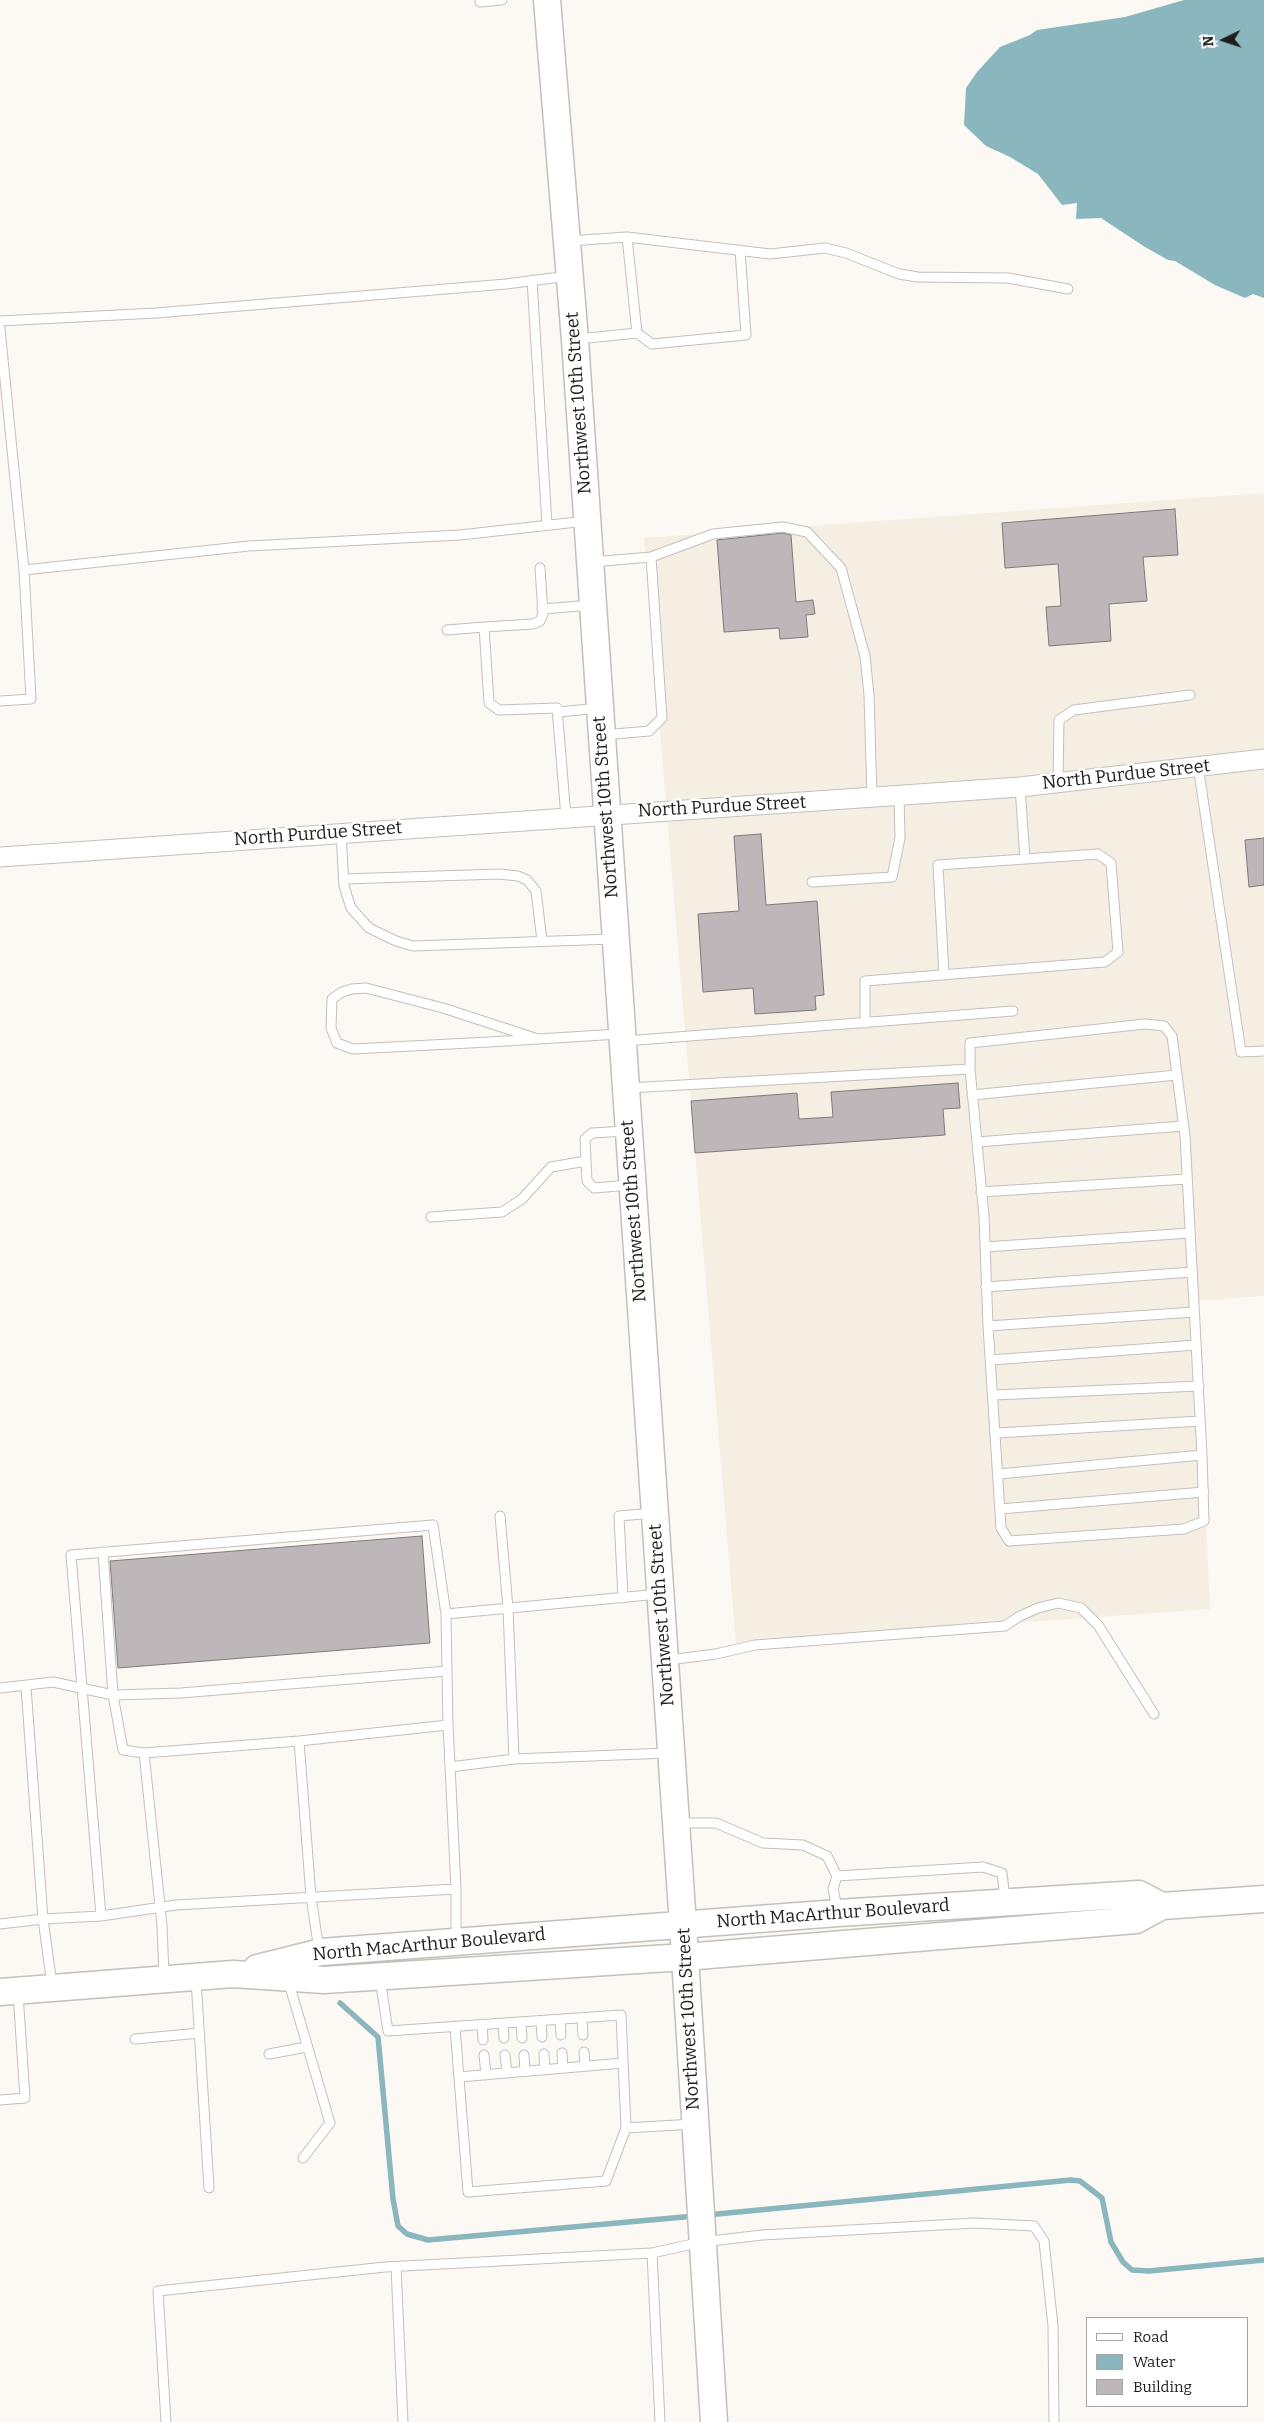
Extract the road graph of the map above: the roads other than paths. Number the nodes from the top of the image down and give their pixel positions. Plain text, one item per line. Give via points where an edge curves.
1 (502, 0) edge
2 (547, 0) edge
3 (480, 2) dead end
4 (627, 237) junction
5 (568, 241) junction
6 (740, 250) junction
7 (571, 276) junction
8 (532, 280) junction
9 (1068, 289) dead end
10 (0, 322) edge
11 (0, 329) edge
12 (637, 333) junction
13 (575, 340) junction
14 (587, 521) junction
15 (547, 525) junction
16 (651, 557) junction
17 (590, 563) junction
18 (540, 568) dead end
19 (24, 570) junction
20 (593, 605) junction
21 (542, 609) junction
22 (484, 628) junction
23 (448, 630) dead end
24 (1190, 695) dead end
25 (0, 702) edge
26 (600, 708) junction
27 (559, 712) junction
28 (602, 735) junction
29 (1264, 759) edge
30 (1198, 766) junction
31 (1058, 782) junction
32 (1020, 787) junction
33 (899, 796) junction
34 (872, 798) junction
35 (607, 814) junction
36 (566, 817) junction
37 (341, 833) junction
38 (0, 857) edge
39 (1025, 859) junction
40 (344, 879) junction
41 (812, 882) dead end
42 (615, 939) junction
43 (542, 941) junction
44 (944, 975) junction
45 (1013, 1012) dead end
46 (865, 1023) junction
47 (622, 1037) junction
48 (538, 1039) junction
49 (1264, 1051) edge
50 (970, 1069) junction
51 (1177, 1075) junction
52 (626, 1088) junction
53 (972, 1095) junction
54 (1183, 1126) junction
55 (628, 1130) junction
56 (977, 1142) junction
57 (586, 1161) junction
58 (1187, 1179) junction
59 (632, 1185) junction
60 (981, 1192) junction
61 (431, 1218) dead end
62 (1190, 1233) junction
63 (985, 1247) junction
64 (1192, 1272) junction
65 (986, 1287) junction
66 (1194, 1312) junction
67 (988, 1326) junction
68 (1196, 1345) junction
69 (991, 1360) junction
70 (1199, 1386) junction
71 (994, 1395) junction
72 (1200, 1421) junction
73 (997, 1433) junction
74 (1202, 1455) junction
75 (998, 1474) junction
76 (1204, 1492) junction
77 (1000, 1509) junction
78 (655, 1513) junction
79 (500, 1516) dead end
80 (103, 1552) junction
81 (661, 1594) junction
82 (623, 1598) junction
83 (508, 1608) junction
84 (446, 1614) junction
85 (665, 1660) junction
86 (447, 1671) junction
87 (26, 1687) junction
88 (0, 1688) edge
89 (83, 1689) junction
90 (113, 1695) junction
91 (1154, 1714) dead end
92 (448, 1725) junction
93 (298, 1741) junction
94 (144, 1753) junction
95 (671, 1753) junction
96 (514, 1759) junction
97 (450, 1766) junction
98 (676, 1823) junction
99 (837, 1876) junction
100 (456, 1889) junction
101 (311, 1897) junction
102 (1264, 1898) edge
103 (1005, 1902) junction
104 (1162, 1906) junction
105 (159, 1907) junction
106 (838, 1913) junction
107 (101, 1916) junction
108 (43, 1919) junction
109 (0, 1924) edge
110 (683, 1926) junction
111 (456, 1941) junction
112 (320, 1952) junction
113 (685, 1956) junction
114 (233, 1974) junction
115 (380, 1976) junction
116 (196, 1977) junction
117 (288, 1978) junction
118 (164, 1979) junction
119 (52, 1988) junction
120 (9, 1992) edge
121 (582, 2018) junction
122 (560, 2020) junction
123 (541, 2021) junction
124 (521, 2022) junction
125 (503, 2024) junction
126 (482, 2025) junction
127 (455, 2027) junction
128 (200, 2033) junction
129 (561, 2035) dead end
130 (583, 2035) dead end
131 (504, 2038) dead end
132 (522, 2038) dead end
133 (542, 2038) dead end
134 (135, 2039) dead end
135 (483, 2040) dead end
136 (308, 2047) junction
137 (584, 2052) dead end
138 (562, 2053) dead end
139 (269, 2054) dead end
140 (505, 2054) dead end
141 (524, 2054) dead end
142 (544, 2054) dead end
143 (484, 2055) dead end
144 (623, 2063) junction
145 (585, 2066) junction
146 (563, 2068) junction
147 (545, 2070) junction
148 (525, 2072) junction
149 (506, 2073) junction
150 (486, 2075) junction
151 (459, 2077) junction
152 (0, 2100) edge
153 (695, 2124) junction
154 (626, 2128) junction
155 (303, 2158) dead end
156 (210, 2188) dead end
157 (702, 2242) junction
158 (652, 2252) junction
159 (396, 2267) junction
160 (166, 2422) edge
161 (403, 2422) edge
162 (660, 2422) edge
163 (714, 2422) edge
164 (1054, 2422) edge

1 - 3 lane
2 - 5 main road, Northwest 10th Street
4 - 5 lane
4 - 6 lane
4 - 12 lane
5 - 7 main road, Northwest 10th Street
6 - 9 lane via 770,254 825,248 899,274 1008,278
6 - 12 lane via 746,335 652,344
7 - 8 lane
7 - 13 main road, Northwest 10th Street
8 - 10 lane via 156,313
8 - 15 lane
11 - 19 lane
12 - 13 lane
13 - 14 main road, Northwest 10th Street
14 - 15 lane
14 - 17 main road, Northwest 10th Street
15 - 19 lane via 460,534 249,546
16 - 17 lane
16 - 28 lane via 662,718 649,731
16 - 34 lane via 713,534 783,527 807,532 841,568 865,656
17 - 20 main road, Northwest 10th Street
18 - 21 lane
19 - 25 lane via 31,699
20 - 21 lane
20 - 26 main road, Northwest 10th Street
21 - 22 lane via 540,620 533,624
22 - 23 lane
22 - 27 lane via 490,703 499,710 554,706
24 - 31 lane via 1074,710 1059,720
26 - 27 lane
26 - 28 main road, Northwest 10th Street
27 - 36 lane
28 - 35 main road, Northwest 10th Street
29 - 30 street, North Purdue Street
30 - 31 street, North Purdue Street
30 - 49 lane via 1241,1052
31 - 32 street, North Purdue Street
32 - 33 street, North Purdue Street
32 - 39 lane
33 - 34 street, North Purdue Street
33 - 41 lane via 900,838 892,877
34 - 35 street, North Purdue Street
35 - 36 street, North Purdue Street
35 - 42 main road, Northwest 10th Street
36 - 37 street, North Purdue Street
37 - 38 street, North Purdue Street
37 - 40 lane
39 - 44 lane via 938,865
39 - 44 lane via 1098,854 1112,863 1118,952 1105,962
40 - 43 lane via 351,908 360,919 369,928 396,941 413,946
40 - 43 lane via 518,876 527,880 536,891
42 - 43 lane
42 - 47 main road, Northwest 10th Street
44 - 46 lane via 864,981
45 - 46 lane
46 - 47 lane
47 - 48 lane
47 - 52 main road, Northwest 10th Street
48 - 48 lane via 353,1049 338,1043 331,1028 332,999 342,992 366,988 444,1008
50 - 51 lane via 970,1043 1145,1024 1164,1026 1172,1036
50 - 52 lane
50 - 53 lane
51 - 53 lane
51 - 54 lane
52 - 55 main road, Northwest 10th Street
53 - 56 lane
54 - 56 lane
54 - 58 lane
55 - 57 lane via 592,1133 585,1139
55 - 59 main road, Northwest 10th Street
56 - 60 lane
57 - 59 lane via 587,1181 594,1188
57 - 61 lane via 551,1166 522,1200 502,1212
58 - 60 lane
58 - 62 lane
59 - 78 main road, Northwest 10th Street
60 - 63 lane
62 - 63 lane
62 - 64 lane
63 - 65 lane
64 - 65 lane
64 - 66 lane
65 - 67 lane
66 - 67 lane
66 - 68 lane
67 - 69 lane
68 - 69 lane
68 - 70 lane
69 - 71 lane
70 - 71 lane
70 - 72 lane
71 - 73 lane
72 - 73 lane
72 - 74 lane
73 - 75 lane
74 - 75 lane
74 - 76 lane
75 - 77 lane
76 - 77 lane
76 - 77 lane via 1204,1520 1184,1529 1010,1542 1001,1528
78 - 81 main road, Northwest 10th Street
78 - 82 lane via 618,1516
79 - 83 lane
80 - 84 lane via 433,1525
80 - 89 lane via 71,1555
80 - 90 lane
81 - 82 lane
81 - 85 main road, Northwest 10th Street
82 - 83 lane
83 - 84 lane
83 - 96 lane
84 - 86 lane
85 - 91 lane via 755,1645 1004,1626 1029,1612 1058,1604 1081,1608 1098,1625
85 - 95 main road, Northwest 10th Street
86 - 90 lane via 181,1693
86 - 92 lane
87 - 88 lane
87 - 89 lane via 53,1682
87 - 108 lane
89 - 90 lane
89 - 107 lane
90 - 94 lane via 123,1750
92 - 93 lane
92 - 97 lane
93 - 94 lane
93 - 101 lane
94 - 105 lane
95 - 96 lane
95 - 98 main road, Northwest 10th Street
96 - 97 lane
97 - 100 lane
98 - 99 lane via 716,1824 763,1843 803,1845 827,1856
98 - 110 main road, Northwest 10th Street
99 - 103 lane via 983,1867 1002,1874
99 - 106 lane via 833,1889
100 - 101 lane
100 - 111 lane
101 - 105 lane
101 - 112 lane
102 - 104 main road, North MacArthur Boulevard
103 - 104 main road, North MacArthur Boulevard via 1139,1894
103 - 106 main road, North MacArthur Boulevard
104 - 113 main road, North MacArthur Boulevard via 1136,1920
105 - 107 lane
105 - 118 lane
106 - 110 main road, North MacArthur Boulevard
107 - 108 lane
108 - 109 lane
108 - 119 lane
110 - 111 main road, North MacArthur Boulevard
110 - 113 main road, Northwest 10th Street
111 - 112 main road, North MacArthur Boulevard
112 - 114 main road, North MacArthur Boulevard
113 - 115 main road, North MacArthur Boulevard
113 - 153 main road, Northwest 10th Street
114 - 116 main road, North MacArthur Boulevard
114 - 117 main road, North MacArthur Boulevard
115 - 117 main road, North MacArthur Boulevard via 324,1980
115 - 127 lane via 388,2031
116 - 118 main road, North MacArthur Boulevard
116 - 128 lane
117 - 136 lane
118 - 119 main road, North MacArthur Boulevard
119 - 120 main road, North MacArthur Boulevard
120 - 152 lane via 25,2098
121 - 122 lane
121 - 130 lane
121 - 144 lane via 621,2015
122 - 123 lane
122 - 129 lane
123 - 124 lane
123 - 133 lane
124 - 125 lane
124 - 132 lane
125 - 126 lane
125 - 131 lane
126 - 127 lane
126 - 135 lane
127 - 151 lane
128 - 134 lane
128 - 156 lane
136 - 139 lane
136 - 155 lane via 330,2123
137 - 145 lane
138 - 146 lane
140 - 149 lane
141 - 148 lane
142 - 147 lane
143 - 150 lane
144 - 145 lane
144 - 154 lane
145 - 146 lane
146 - 147 lane
147 - 148 lane
148 - 149 lane
149 - 150 lane
150 - 151 lane
151 - 154 lane via 468,2192 606,2181
153 - 154 lane
153 - 157 main road, Northwest 10th Street
157 - 158 lane
157 - 163 main road, Northwest 10th Street
157 - 164 lane via 762,2235 975,2223 1034,2226 1044,2241 1053,2326
158 - 159 lane
158 - 162 lane
159 - 160 lane via 158,2291
159 - 161 lane

